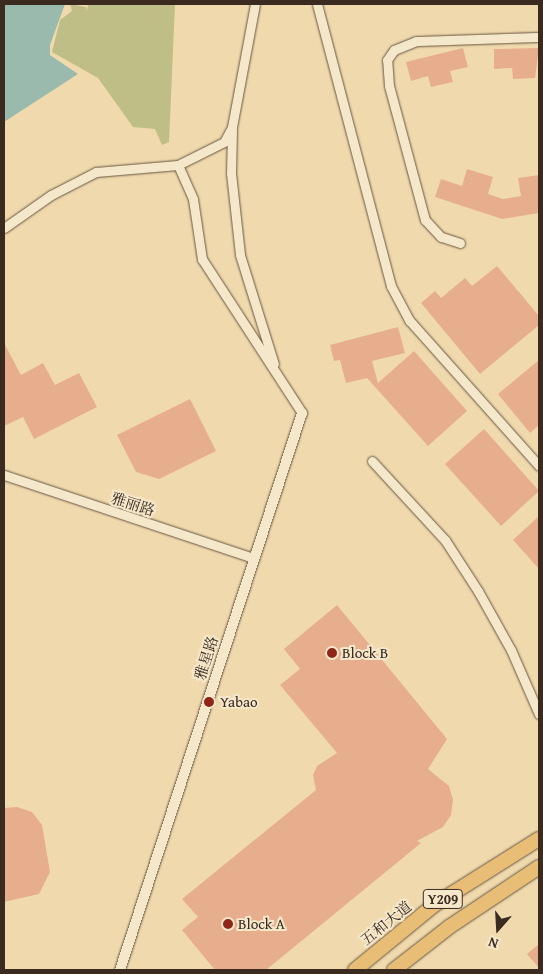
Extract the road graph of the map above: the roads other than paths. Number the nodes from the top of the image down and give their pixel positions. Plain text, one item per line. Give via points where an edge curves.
1 (255, 4) edge
2 (317, 4) edge
3 (539, 36) edge
4 (232, 127) junction
5 (178, 164) junction
6 (4, 228) edge
7 (460, 243) dead end
8 (276, 368) junction
9 (302, 413) joint
10 (372, 461) dead end
11 (539, 466) edge
12 (4, 475) edge
13 (254, 558) junction
14 (539, 714) edge
15 (539, 839) edge
16 (539, 867) edge
17 (120, 970) edge
18 (355, 970) edge
19 (394, 970) edge

1 - 4 street
2 - 11 street via 391,286 410,321
3 - 7 street via 416,41 394,50 388,60 389,86 425,220 440,237
4 - 5 street via 224,142
4 - 8 street via 231,173 240,255
5 - 6 street via 96,172 51,195
5 - 8 street via 193,199 202,259 245,330
8 - 9 street
9 - 13 street, 雅星路
10 - 14 street via 444,540 511,650
12 - 13 street, 雅丽路
13 - 17 street, 雅星路
15 - 18 main road, 五和大道 / Y209 via 434,905
16 - 19 main road, Y209 via 449,927

